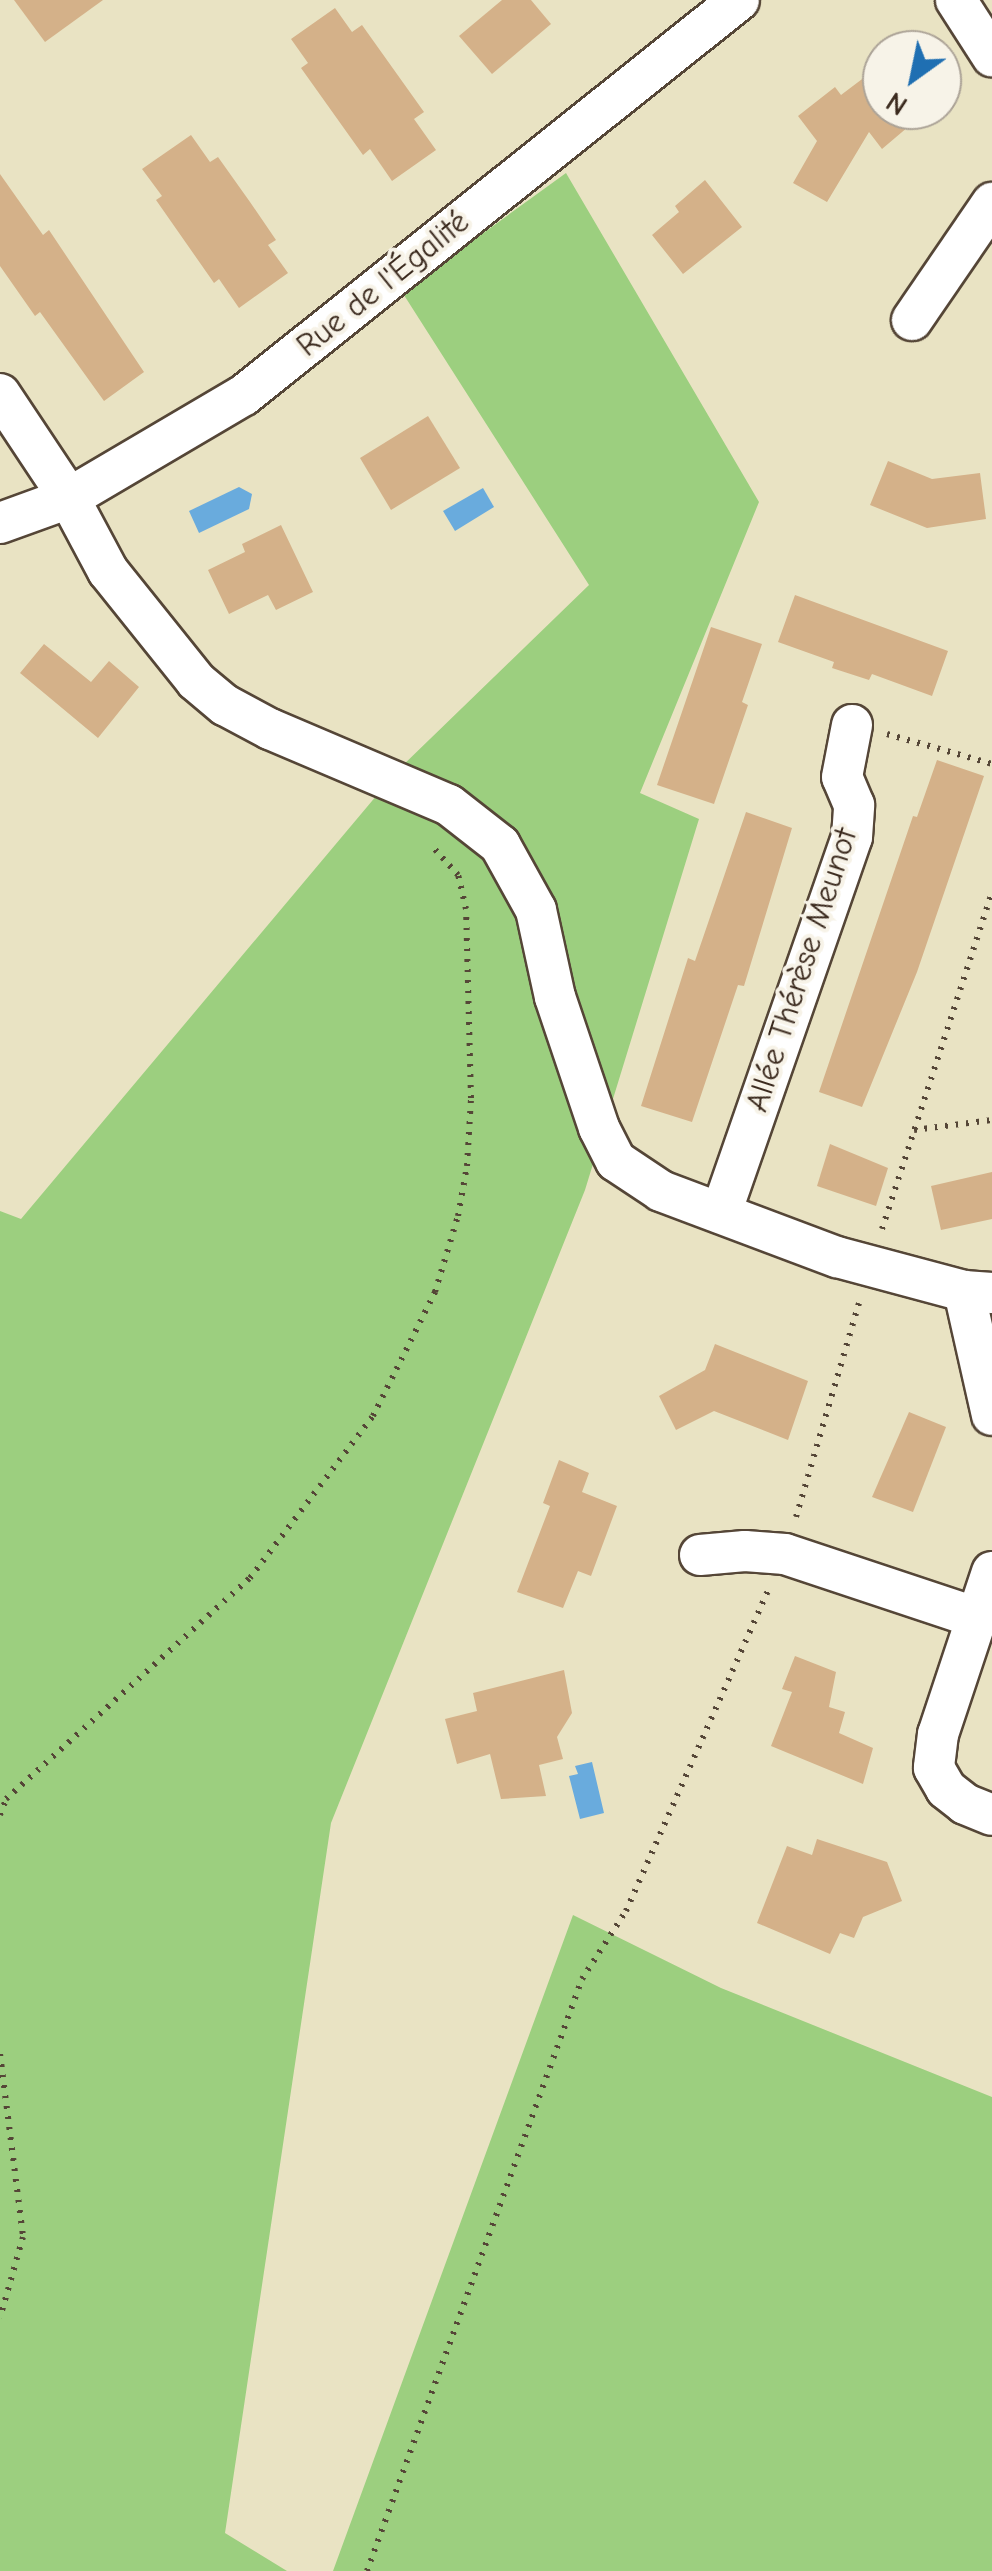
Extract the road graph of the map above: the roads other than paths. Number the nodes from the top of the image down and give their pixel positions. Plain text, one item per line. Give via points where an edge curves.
1 (739, 0) edge
2 (956, 0) edge
3 (992, 56) edge
4 (992, 203) edge
5 (912, 320) dead end
6 (0, 394) edge
7 (70, 498) junction
8 (0, 523) edge
9 (852, 725) road end
10 (720, 1213) junction
11 (978, 1292) edge
12 (992, 1415) edge
13 (700, 1554) dead end
14 (992, 1572) edge
15 (977, 1618) junction
16 (992, 1814) edge

1 - 7 street, Rue de l'Égalité via 244,395
2 - 3 street
4 - 5 street
6 - 7 street
7 - 8 street, Rue de l'Égalité
7 - 10 street via 108,571 196,681 225,706 420,790 500,845 536,910 554,997 616,1161 661,1192
9 - 10 street, Allée Thérèse Meunot via 842,777 854,805 852,838
10 - 11 street via 853,1262
11 - 12 street
13 - 15 street via 785,1554
14 - 15 street
15 - 16 street via 938,1734 934,1768 965,1804

